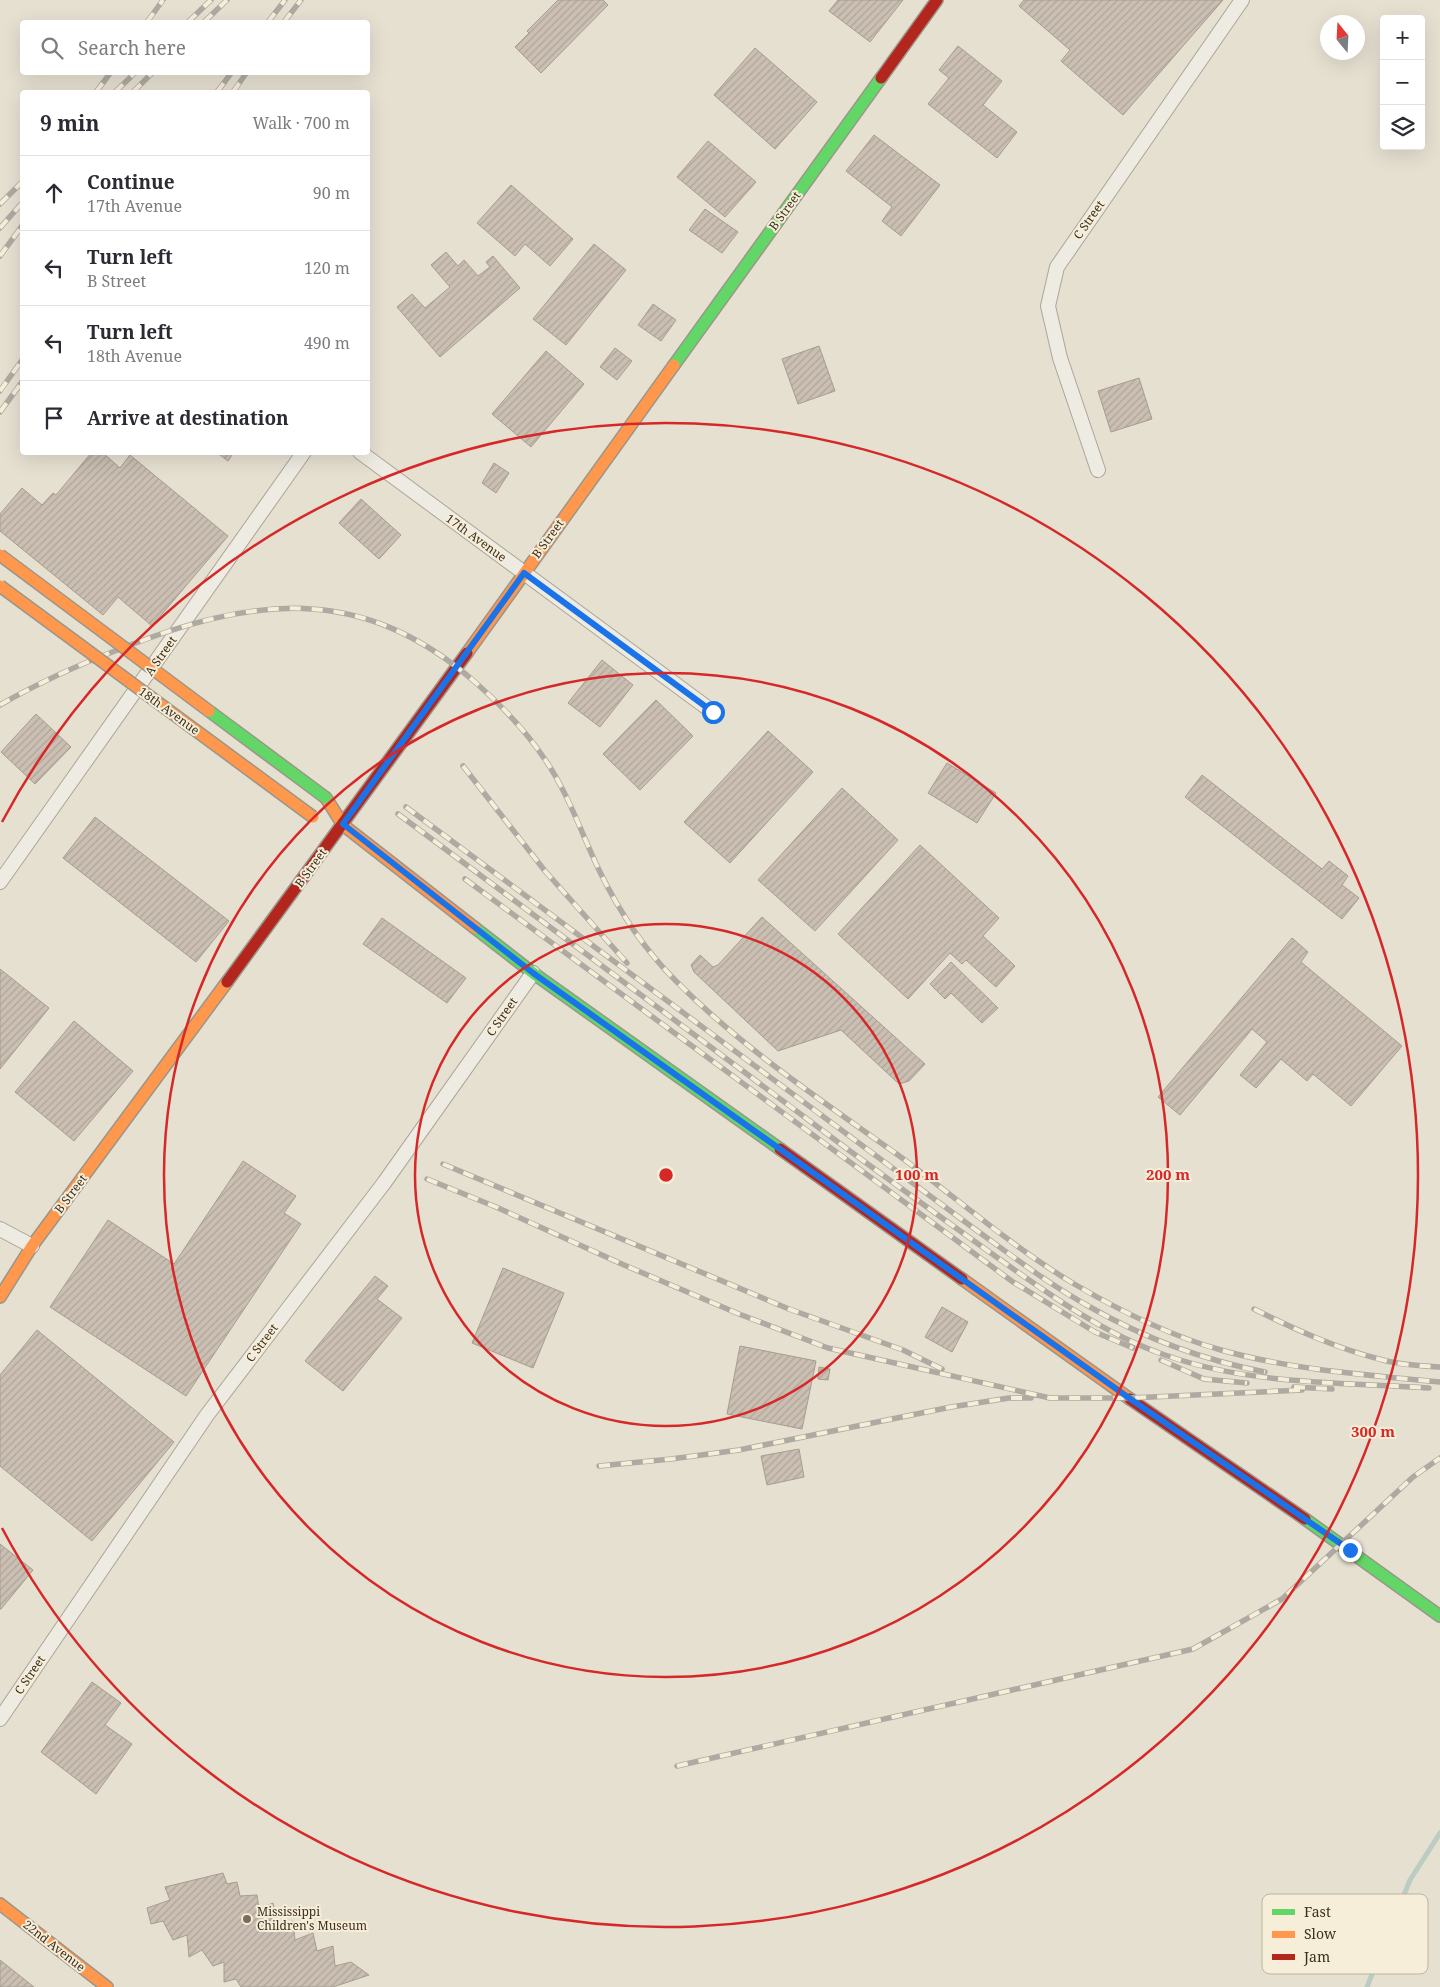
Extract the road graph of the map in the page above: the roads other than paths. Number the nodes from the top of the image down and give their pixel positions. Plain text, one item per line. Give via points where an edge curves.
1 (937, 0) edge
2 (1242, 0) edge
3 (302, 455) edge
4 (364, 455) edge
5 (1098, 470) dead end
6 (0, 555) edge
7 (524, 573) junction
8 (0, 586) edge
9 (713, 712) dead end
10 (343, 824) junction
11 (0, 882) edge
12 (533, 973) junction
13 (0, 1230) edge
14 (32, 1246) junction
15 (0, 1297) edge
16 (1440, 1616) edge
17 (0, 1719) edge
18 (0, 1904) edge
19 (105, 1986) edge

1 - 7 street, B Street
2 - 5 street, C Street via 1057,266 1048,306 1060,358
3 - 11 street, A Street
4 - 7 street, 17th Avenue
6 - 10 street, 18th Avenue, bridge via 326,798
7 - 9 street, 17th Avenue
7 - 10 street, B Street
8 - 10 street, 18th Avenue, bridge via 321,819
10 - 12 street, 18th Avenue
10 - 14 street, B Street
12 - 16 street, 18th Avenue via 1129,1398 1346,1546
12 - 17 street, C Street via 384,1183 208,1415
13 - 14 street
14 - 15 street, B Street
18 - 19 street, 22nd Avenue

